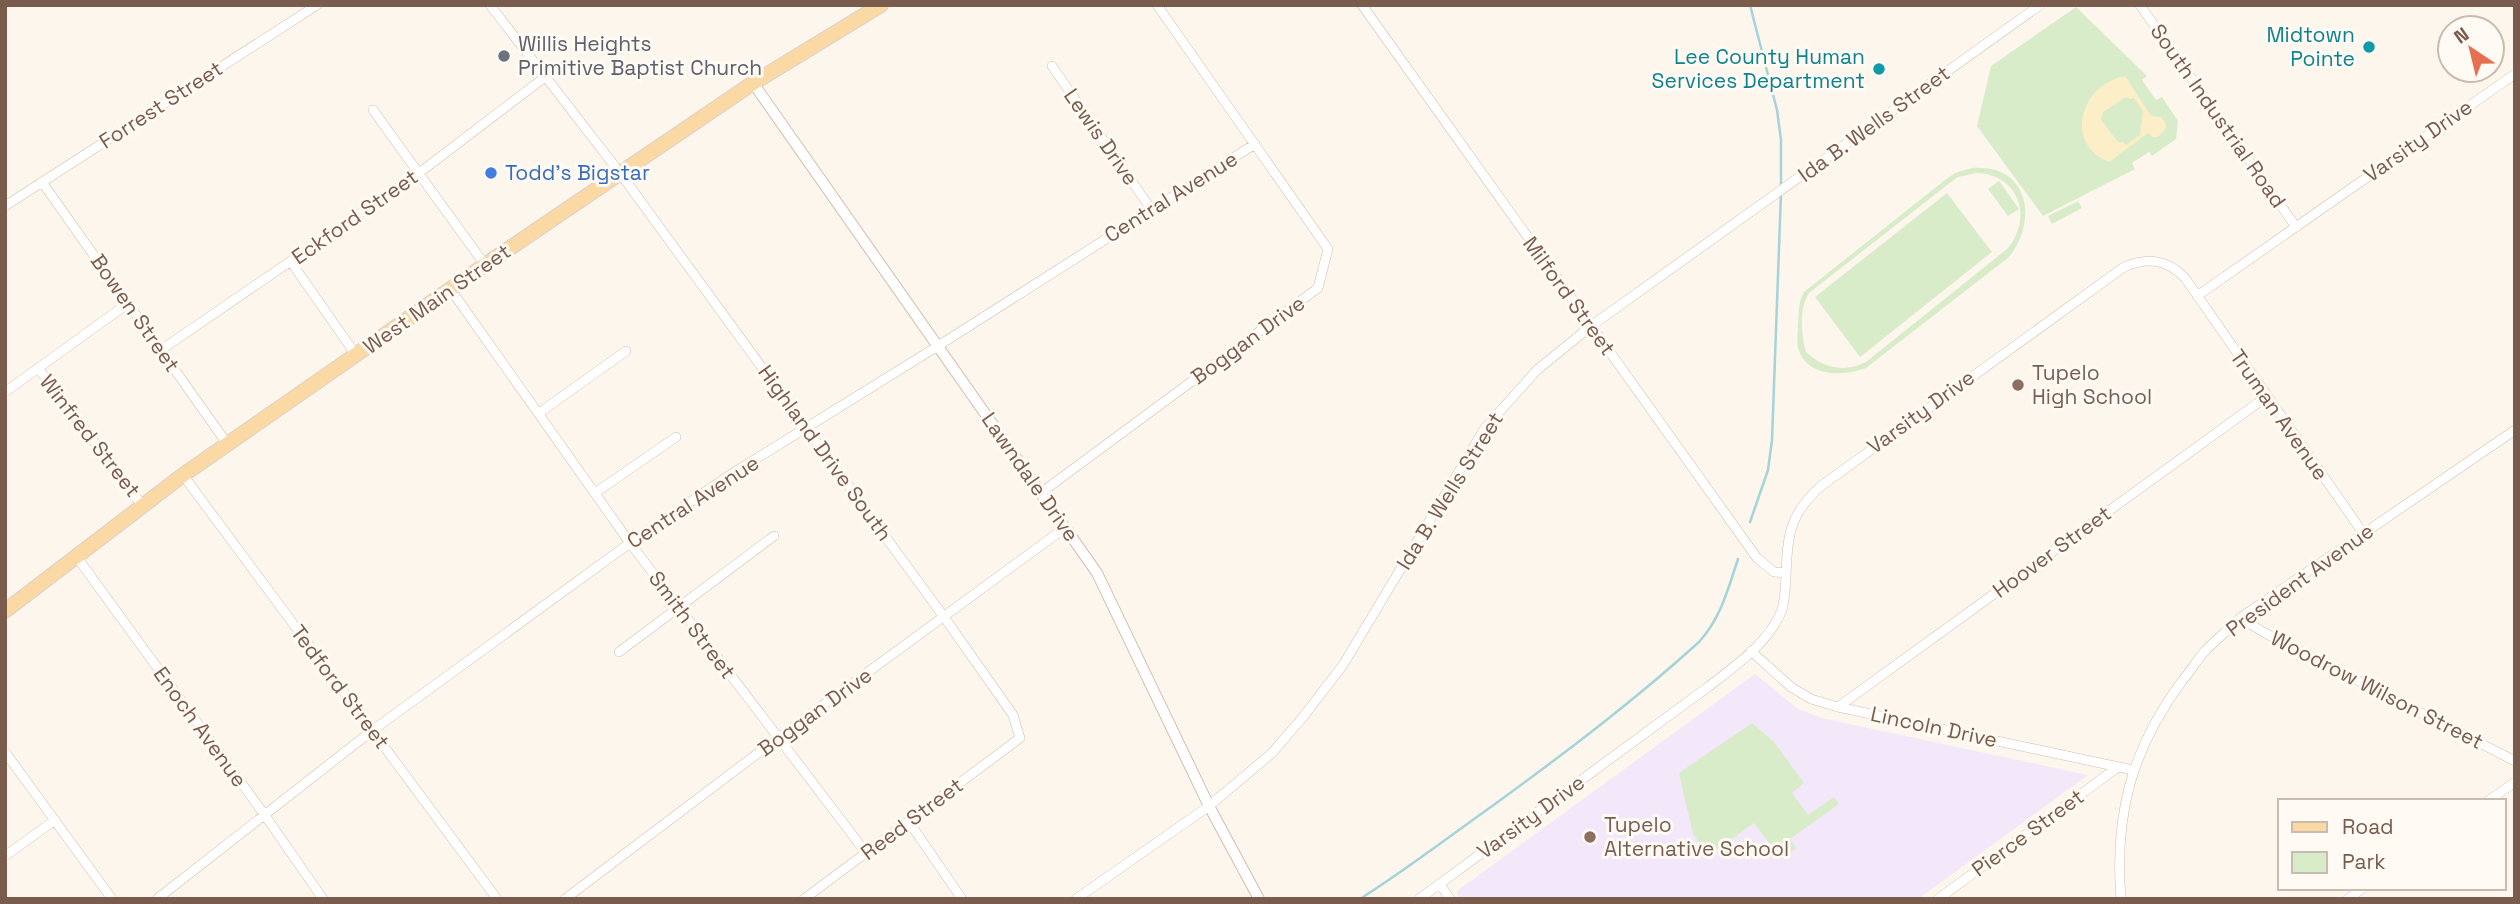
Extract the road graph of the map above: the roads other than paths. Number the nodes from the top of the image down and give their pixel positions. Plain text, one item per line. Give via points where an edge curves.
1 (317, 5) edge
2 (490, 5) edge
3 (881, 5) edge
4 (1157, 5) edge
5 (1362, 5) edge
6 (2040, 5) edge
7 (2140, 5) edge
8 (1052, 66) dead end
9 (2515, 74) edge
10 (545, 77) junction
11 (753, 83) junction
12 (373, 110) dead end
13 (1255, 144) junction
14 (419, 173) junction
15 (620, 173) junction
16 (42, 182) junction
17 (5, 206) edge
18 (1151, 209) junction
19 (2296, 227) junction
20 (291, 262) junction
21 (485, 265) junction
22 (451, 290) junction
23 (2197, 296) junction
24 (127, 304) junction
25 (1591, 326) junction
26 (938, 346) junction
27 (161, 350) junction
28 (626, 351) dead end
29 (356, 355) junction
30 (38, 368) junction
31 (5, 392) edge
32 (2266, 397) junction
33 (539, 414) junction
34 (807, 429) junction
35 (2515, 430) edge
36 (677, 437) dead end
37 (228, 445) junction
38 (183, 475) junction
39 (1042, 492) junction
40 (595, 493) junction
41 (142, 505) junction
42 (1066, 527) junction
43 (2363, 533) junction
44 (774, 537) dead end
45 (629, 543) junction
46 (76, 556) junction
47 (1786, 573) junction
48 (680, 608) junction
49 (6, 610) edge
50 (944, 617) junction
51 (2240, 618) junction
52 (1751, 651) junction
53 (619, 652) dead end
54 (1838, 707) junction
55 (373, 730) junction
56 (778, 738) junction
57 (1020, 738) joint
58 (5, 752) edge
59 (2515, 761) edge
60 (2118, 767) junction
61 (2133, 770) junction
62 (2515, 782) edge
63 (2491, 799) edge
64 (1209, 806) junction
65 (264, 814) junction
66 (55, 820) junction
67 (909, 822) junction
68 (867, 854) junction
69 (5, 856) edge
70 (1440, 884) junction
71 (112, 899) edge
72 (157, 899) edge
73 (323, 899) edge
74 (497, 899) edge
75 (565, 899) edge
76 (804, 899) edge
77 (962, 899) edge
78 (1076, 899) edge
79 (1259, 899) edge
80 (1419, 899) edge
81 (1450, 899) edge
82 (1938, 899) edge
83 (2121, 899) edge

1 - 16 street, Forrest Street
2 - 10 street, Highland Drive South
3 - 11 main road, West Main Street
4 - 13 street
5 - 25 street, Milford Street
6 - 25 street, Ida B. Wells Street
7 - 19 street, South Industrial Road
8 - 18 street, Lewis Drive
9 - 19 street, Varsity Drive
10 - 14 street, Eckford Street
10 - 15 street, Highland Drive South
11 - 15 main road, West Main Street
11 - 26 street, Lawndale Drive
12 - 14 street
13 - 18 street, Central Avenue
13 - 39 street, Boggan Drive via 1328,248 1318,288
14 - 20 street, Eckford Street
14 - 21 street
15 - 21 main road, West Main Street
15 - 34 street, Highland Drive South
16 - 17 street, Forrest Street
16 - 24 street, Bowen Street
18 - 26 street, Central Avenue
19 - 23 street, Varsity Drive
20 - 27 street, Eckford Street
20 - 29 street
21 - 22 main road, West Main Street
22 - 29 main road, West Main Street
22 - 33 street, Smith Street
23 - 32 street, Truman Avenue
23 - 47 street, Varsity Drive via 2176,269 2165,263 2150,260 2124,267 1821,486 1793,520
24 - 27 street, Bowen Street
24 - 30 street
25 - 47 street, Milford Street via 1757,558 1774,572
25 - 64 street, Ida B. Wells Street via 1537,370 1485,428 1343,665 1272,753
26 - 34 street, Central Avenue
26 - 39 street, Lawndale Drive
27 - 37 street, Bowen Street
28 - 33 street
29 - 37 main road, West Main Street
30 - 31 street
30 - 41 street, Winfred Street
32 - 43 street, Truman Avenue
32 - 54 street, Hoover Street
33 - 40 street, Smith Street
34 - 45 street, Central Avenue
34 - 50 street, Highland Drive South
35 - 43 street, President Avenue
36 - 40 street
37 - 38 main road, West Main Street
38 - 41 main road, West Main Street
38 - 55 street, Tedford Street
39 - 42 street, Lawndale Drive
40 - 45 street, Smith Street
41 - 46 main road, West Main Street
42 - 50 street, Boggan Drive
42 - 64 street, Lawndale Drive via 1097,573
43 - 51 street, President Avenue
44 - 48 street
45 - 48 street, Smith Street
45 - 55 street, Central Avenue
46 - 49 main road, West Main Street
46 - 65 street, Enoch Avenue
47 - 52 street, Varsity Drive via 1782,609
48 - 53 street
48 - 56 street, Smith Street
50 - 56 street, Boggan Drive
50 - 57 street, Highland Drive South via 1013,715
51 - 59 street, Woodrow Wilson Street
51 - 61 street, President Avenue via 2204,653 2162,709
52 - 54 street, Lincoln Drive via 1791,687
52 - 70 street, Varsity Drive
54 - 60 street, Lincoln Drive
55 - 65 street, Central Avenue
55 - 74 street, Tedford Street
56 - 68 street, Smith Street
56 - 75 street, Boggan Drive
57 - 67 street, Reed Street
58 - 66 street
60 - 61 street, Lincoln Drive
60 - 82 street, Pierce Street
61 - 83 street, President Avenue via 2123,815
62 - 63 street
64 - 78 street, Ida B. Wells Street
64 - 79 street, Lawndale Drive
65 - 72 street, Central Avenue
65 - 73 street, Enoch Avenue
66 - 69 street
66 - 71 street
67 - 68 street, Reed Street
67 - 77 street
68 - 76 street, Reed Street
70 - 80 street, Varsity Drive
70 - 81 street

